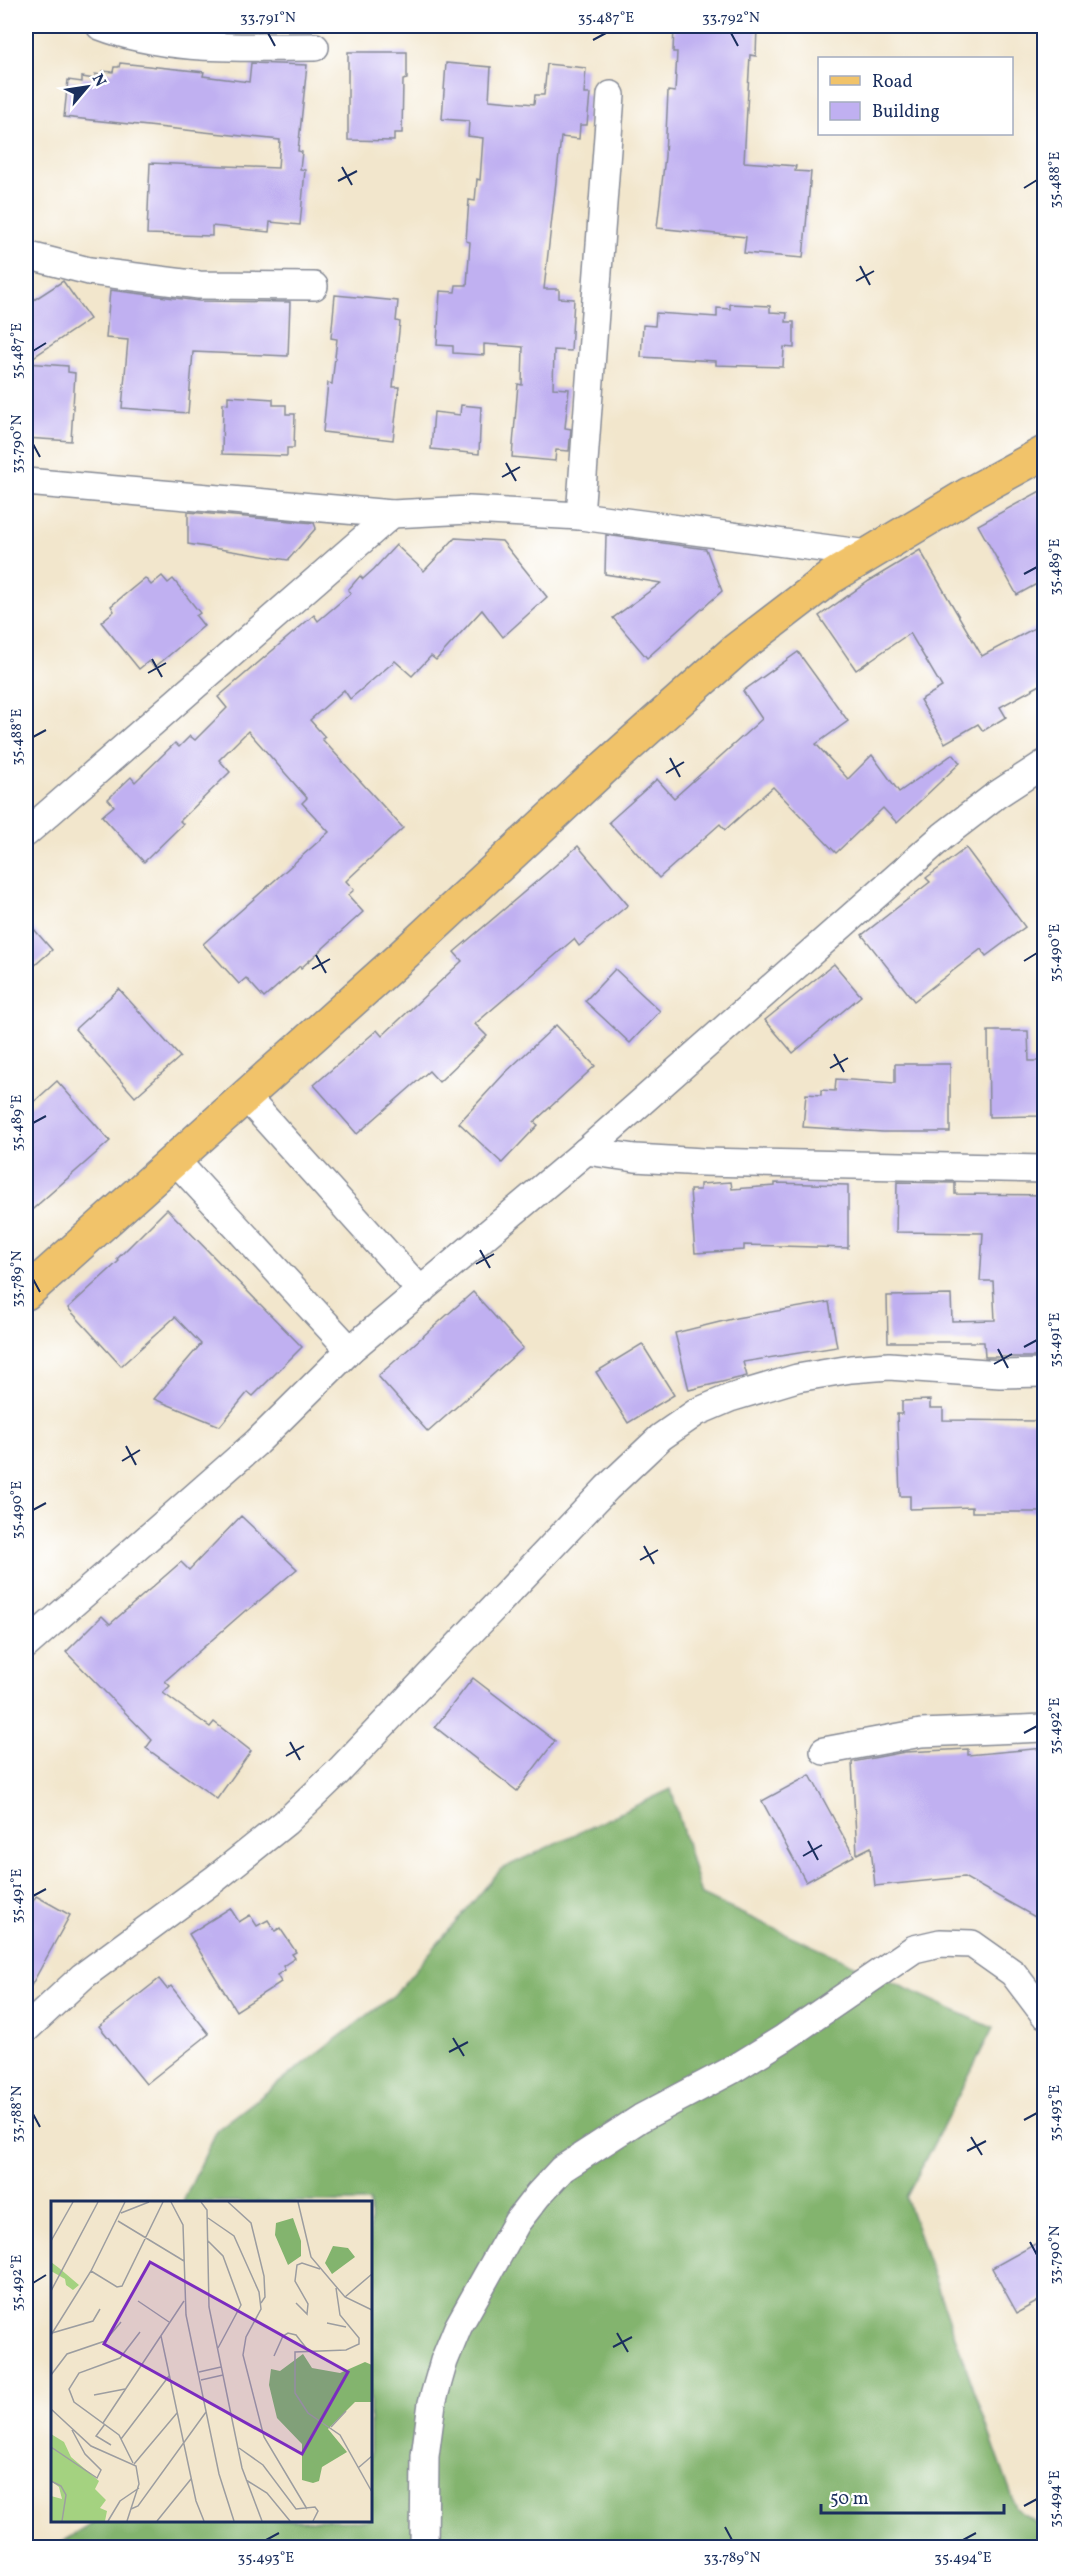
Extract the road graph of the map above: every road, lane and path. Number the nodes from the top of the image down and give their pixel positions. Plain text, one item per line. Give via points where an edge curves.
1 (100, 26) edge
2 (315, 47) dead end
3 (611, 95) dead end
4 (26, 255) edge
5 (314, 286) dead end
6 (1044, 453) edge
7 (26, 482) edge
8 (392, 514) junction
9 (580, 516) junction
10 (868, 554) junction
11 (1044, 764) edge
12 (30, 823) edge
13 (246, 1097) junction
14 (586, 1151) junction
15 (175, 1160) junction
16 (1044, 1169) edge
17 (421, 1291) junction
18 (26, 1293) edge
19 (350, 1350) junction
20 (1044, 1373) edge
21 (26, 1645) edge
22 (1044, 1728) edge
23 (824, 1751) dead end
24 (1044, 2014) edge
25 (26, 2029) edge
26 (424, 2547) edge

1 - 2 street via 157,41 224,47
3 - 9 street
4 - 5 street via 89,271 199,285
6 - 10 main road
7 - 8 street
8 - 9 street via 469,510
8 - 12 street
9 - 10 street
10 - 13 main road via 821,584 737,649
11 - 14 street via 943,836
13 - 15 main road
13 - 17 street
14 - 16 street via 703,1162
14 - 17 street
15 - 18 main road
15 - 19 street
17 - 19 street
19 - 21 street via 257,1442
20 - 25 street via 889,1366 851,1369 797,1378 698,1412 661,1437 607,1488 338,1772 286,1821 83,1977
22 - 23 street via 921,1733
24 - 26 street via 1013,1973 972,1944 940,1943 914,1949 732,2070 641,2118 562,2169 517,2222 458,2327 444,2361 432,2403 425,2456

